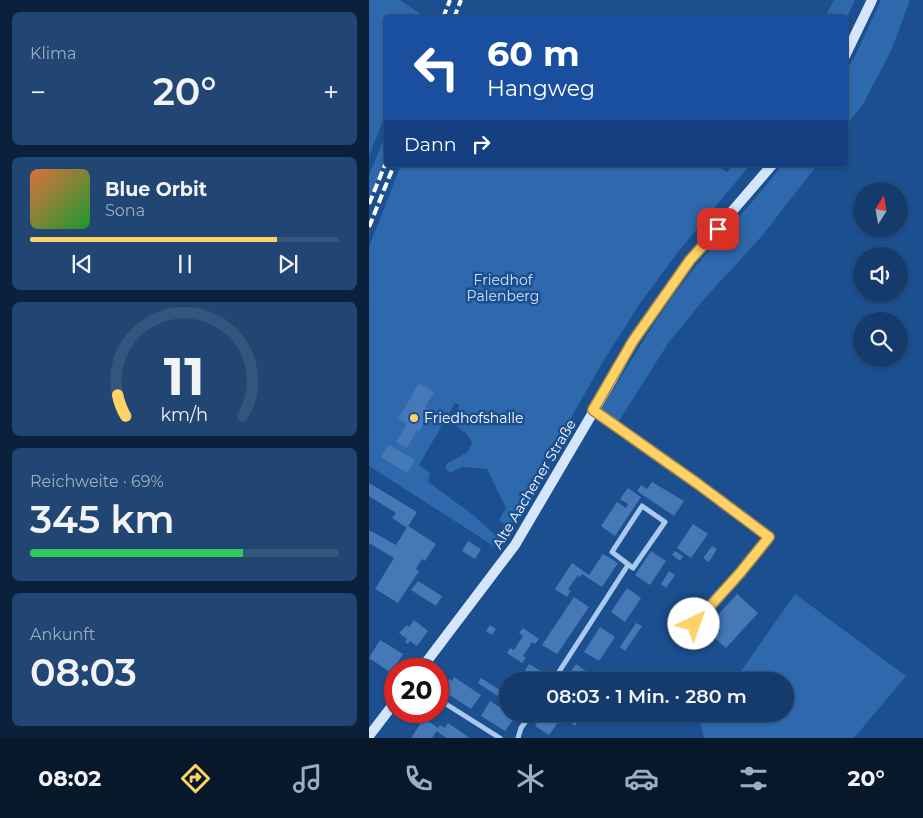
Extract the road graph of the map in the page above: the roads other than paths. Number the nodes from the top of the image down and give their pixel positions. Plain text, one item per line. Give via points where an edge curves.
1 (873, 0) edge
2 (848, 50) edge
3 (770, 167) edge
4 (593, 410) junction
5 (629, 565) junction
6 (691, 631) dead end
7 (429, 658) edge
8 (559, 672) edge
9 (449, 706) edge
10 (384, 716) edge
11 (525, 722) edge
12 (369, 736) edge
13 (500, 738) edge
14 (518, 738) edge

1 - 2 main road
3 - 4 main road, Alte Aachener Straße via 690,260 633,341
4 - 6 lane via 769,537
4 - 7 main road, Alte Aachener Straße via 515,545
5 - 5 street via 633,568 665,522 642,506 612,552
5 - 8 street
9 - 13 street
10 - 12 main road
11 - 14 street

